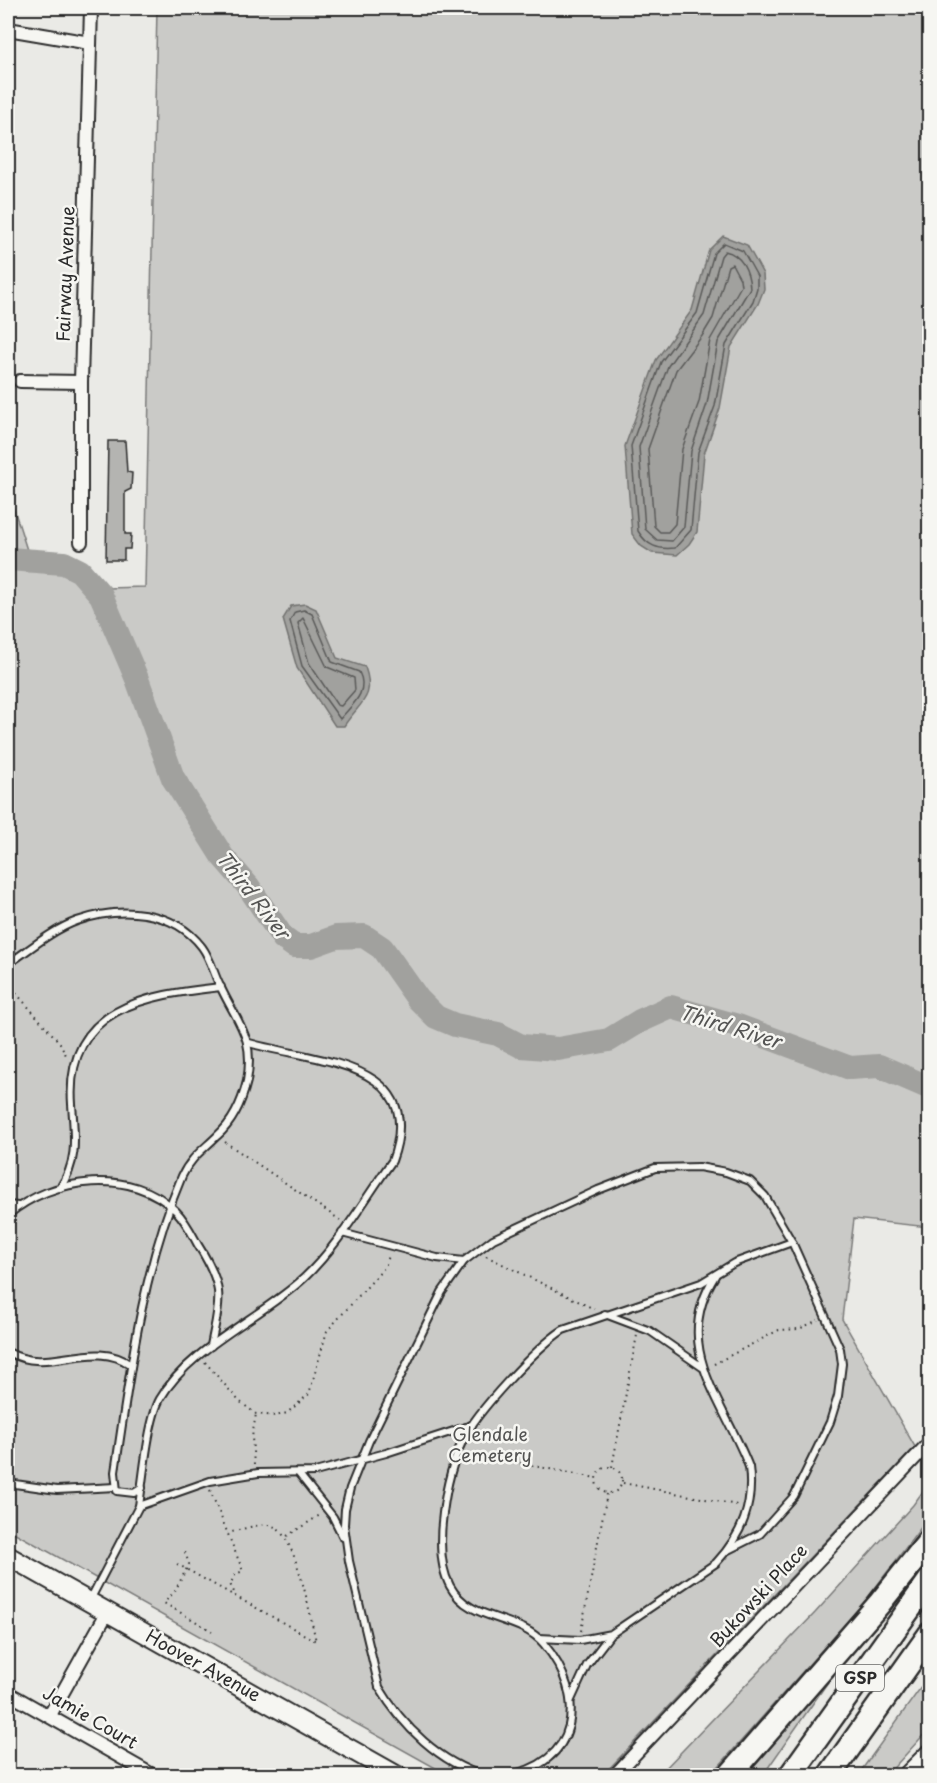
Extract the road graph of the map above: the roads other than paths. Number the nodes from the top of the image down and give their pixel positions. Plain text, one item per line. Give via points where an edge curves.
1 (91, 8) edge
2 (8, 29) edge
3 (90, 43) junction
4 (20, 381) dead end
5 (81, 382) junction
6 (81, 542) dead end
7 (8, 964) edge
8 (221, 987) junction
9 (249, 1043) junction
10 (59, 1188) junction
11 (8, 1205) edge
12 (18, 1206) junction
13 (171, 1207) junction
14 (8, 1215) edge
15 (342, 1233) junction
16 (792, 1242) junction
17 (464, 1261) junction
18 (717, 1273) junction
19 (605, 1314) junction
20 (211, 1346) junction
21 (8, 1352) edge
22 (131, 1365) junction
23 (703, 1369) junction
24 (473, 1424) junction
25 (930, 1442) edge
26 (362, 1459) junction
27 (299, 1474) junction
28 (8, 1483) edge
29 (116, 1487) junction
30 (142, 1488) junction
31 (139, 1506) junction
32 (930, 1540) edge
33 (345, 1541) junction
34 (728, 1550) junction
35 (8, 1556) edge
36 (930, 1580) edge
37 (88, 1602) junction
38 (107, 1613) junction
39 (611, 1634) junction
40 (930, 1634) edge
41 (536, 1638) junction
42 (8, 1693) edge
43 (571, 1700) junction
44 (50, 1715) junction
45 (930, 1753) edge
46 (154, 1776) edge
47 (398, 1776) edge
48 (485, 1776) edge
49 (504, 1776) edge
50 (614, 1776) edge
51 (729, 1776) edge
52 (790, 1776) edge
53 (829, 1776) edge
54 (907, 1776) edge

1 - 3 street, Fairway Avenue
2 - 3 street
3 - 5 street, Fairway Avenue
4 - 5 street
5 - 6 street, Fairway Avenue
7 - 8 lane via 77,921 132,912 155,915 191,935 203,949
8 - 9 lane
8 - 10 lane via 177,990 116,1011 84,1041 74,1072 76,1145 69,1175
9 - 13 lane via 247,1080 239,1108 217,1137 191,1160
9 - 15 lane via 338,1062 378,1083 399,1110 400,1131 392,1161
10 - 12 lane
10 - 13 lane via 95,1182 118,1184 150,1193
11 - 12 lane
12 - 14 lane
13 - 20 lane via 183,1219 207,1260 218,1289
13 - 22 lane via 153,1257
15 - 17 lane via 393,1248
15 - 20 lane via 302,1280
16 - 17 lane via 779,1216 750,1181 726,1172 678,1166 656,1168 598,1190 508,1230
16 - 18 lane
16 - 34 lane via 836,1337 842,1364 838,1396 799,1487 760,1534
17 - 26 lane via 442,1292
18 - 19 lane via 701,1283
18 - 23 lane via 700,1302 698,1342
19 - 23 lane via 668,1341
19 - 24 lane via 546,1341
20 - 30 lane via 166,1389 159,1401
21 - 22 lane via 46,1362 100,1354
22 - 29 lane
23 - 34 lane via 749,1467 752,1484 744,1524
24 - 26 lane
24 - 41 lane via 459,1451 441,1528 442,1570 461,1602
25 - 50 street, Bukowski Place
26 - 27 lane
26 - 33 lane via 345,1509
27 - 31 lane via 254,1473 207,1482
27 - 33 lane via 328,1510
28 - 29 lane via 57,1490
29 - 30 lane via 125,1494
30 - 31 lane
31 - 37 lane
32 - 51 highway
33 - 48 lane via 379,1687 388,1703 413,1732 460,1767
34 - 39 lane via 716,1563
35 - 37 street, Hoover Avenue
36 - 52 highway, GSP
37 - 38 street, Hoover Avenue
38 - 44 street
38 - 47 street, Hoover Avenue
39 - 41 lane via 580,1640
39 - 43 lane via 587,1665
40 - 53 highway, GSP
41 - 43 lane via 564,1672
42 - 44 street, Jamie Court
43 - 49 lane via 571,1722 557,1749 534,1767
44 - 46 street, Jamie Court
45 - 54 street

